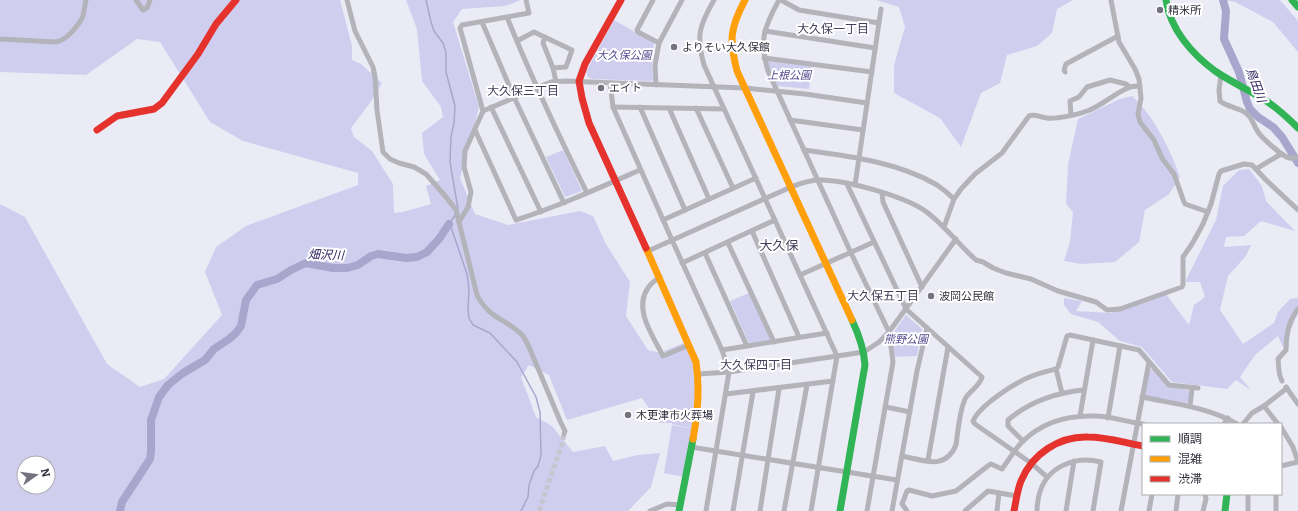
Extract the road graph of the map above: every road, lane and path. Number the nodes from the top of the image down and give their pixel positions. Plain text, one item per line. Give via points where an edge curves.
1 (86, 0) edge
2 (136, 0) edge
3 (150, 0) edge
4 (236, 0) edge
5 (347, 0) edge
6 (526, 0) edge
7 (621, 0) edge
8 (653, 0) edge
9 (682, 0) edge
10 (714, 0) edge
11 (745, 0) edge
12 (780, 0) edge
13 (1112, 0) edge
14 (1166, 0) edge
15 (1292, 0) edge
16 (1298, 7) edge
17 (881, 10) dead end
18 (507, 17) junction
19 (482, 22) junction
20 (879, 23) junction
21 (765, 31) junction
22 (1118, 36) junction
23 (545, 38) junction
24 (0, 39) edge
25 (517, 41) junction
26 (659, 43) junction
27 (875, 48) junction
28 (764, 58) junction
29 (553, 68) junction
30 (872, 72) junction
31 (1065, 72) dead end
32 (1221, 75) junction
33 (579, 81) junction
34 (556, 82) junction
35 (610, 83) junction
36 (656, 85) junction
37 (1140, 86) junction
38 (714, 87) junction
39 (1130, 87) junction
40 (537, 88) junction
41 (745, 88) junction
42 (777, 91) junction
43 (514, 97) junction
44 (867, 103) junction
45 (491, 107) junction
46 (613, 107) junction
47 (640, 107) junction
48 (669, 108) junction
49 (696, 108) junction
50 (724, 109) junction
51 (483, 111) junction
52 (1071, 115) junction
53 (790, 120) junction
54 (1298, 128) edge
55 (97, 130) dead end
56 (475, 130) junction
57 (863, 130) junction
58 (804, 150) junction
59 (1281, 154) junction
60 (1298, 157) edge
61 (859, 158) junction
62 (1256, 168) junction
63 (640, 170) junction
64 (756, 178) junction
65 (615, 180) junction
66 (817, 180) junction
67 (847, 184) junction
68 (854, 185) junction
69 (791, 187) junction
70 (732, 188) junction
71 (587, 193) junction
72 (882, 193) junction
73 (708, 199) junction
74 (765, 199) junction
75 (954, 199) junction
76 (564, 203) junction
77 (685, 210) junction
78 (1298, 210) edge
79 (541, 212) junction
80 (1208, 212) junction
81 (663, 220) junction
82 (775, 220) junction
83 (459, 222) junction
84 (944, 227) junction
85 (752, 231) junction
86 (956, 239) junction
87 (672, 240) junction
88 (874, 242) junction
89 (728, 243) junction
90 (648, 251) junction
91 (705, 253) junction
92 (851, 253) junction
93 (682, 263) junction
94 (825, 264) junction
95 (800, 275) junction
96 (660, 277) junction
97 (922, 287) junction
98 (906, 309) junction
99 (1298, 309) edge
100 (927, 328) junction
101 (889, 332) junction
102 (827, 333) junction
103 (800, 338) junction
104 (1093, 340) junction
105 (774, 342) junction
106 (689, 345) junction
107 (747, 346) junction
108 (1120, 346) junction
109 (948, 347) junction
110 (722, 350) junction
111 (864, 352) junction
112 (837, 356) junction
113 (1149, 362) junction
114 (1056, 369) junction
115 (729, 372) junction
116 (699, 374) junction
117 (833, 381) junction
118 (1282, 381) dead end
119 (806, 385) junction
120 (779, 389) junction
121 (1083, 390) junction
122 (753, 392) junction
123 (1062, 393) junction
124 (726, 394) junction
125 (1142, 397) junction
126 (1298, 404) edge
127 (1190, 406) junction
128 (1264, 406) junction
129 (886, 408) junction
130 (910, 412) junction
131 (1080, 416) junction
132 (1108, 418) junction
133 (1228, 418) junction
134 (1225, 423) edge
135 (1236, 423) edge
136 (1244, 423) edge
137 (1277, 423) edge
138 (1140, 424) edge
139 (1282, 429) edge
140 (564, 434) tunnel mouth
141 (1023, 441) junction
142 (1133, 444) junction
143 (1142, 446) edge
144 (691, 447) junction
145 (716, 450) junction
146 (1013, 452) junction
147 (742, 455) junction
148 (902, 456) junction
149 (768, 459) junction
150 (928, 460) junction
151 (1074, 461) junction
152 (1298, 462) edge
153 (793, 463) junction
154 (1031, 463) junction
155 (1282, 466) edge
156 (818, 467) junction
157 (847, 472) junction
158 (873, 476) junction
159 (1048, 476) junction
160 (898, 480) junction
161 (999, 493) junction
162 (1152, 495) edge
163 (1178, 495) edge
164 (1205, 495) edge
165 (1227, 495) edge
166 (1248, 495) edge
167 (1276, 495) edge
168 (1017, 496) junction
169 (680, 508) edge
170 (650, 511) edge
171 (706, 511) edge
172 (733, 511) edge
173 (760, 511) edge
174 (784, 511) edge
175 (811, 511) edge
176 (840, 511) edge
177 (867, 511) edge
178 (892, 511) edge
179 (907, 511) edge
180 (965, 511) edge
181 (997, 511) edge
182 (1014, 511) edge
183 (1037, 511) edge
184 (1066, 511) edge
185 (1093, 511) edge
186 (1121, 511) edge
187 (1149, 511) edge
188 (1176, 511) edge
189 (1203, 511) edge
190 (1226, 511) edge
191 (1248, 511) edge
192 (1276, 511) edge

1 - 24 street via 76,27 61,41
2 - 3 street via 143,10 147,8
4 - 55 main road via 216,24 198,54 162,103 154,109 117,116
5 - 83 street via 355,31 373,67 383,152 399,164 414,167 426,174 456,210
6 - 18 street via 530,13
7 - 33 main road via 585,64
8 - 26 street via 637,30
9 - 26 street
10 - 38 street via 704,17 699,48
11 - 41 main road via 731,33 733,56
12 - 20 street via 799,10
12 - 21 street via 766,23
13 - 22 street
14 - 32 main road via 1172,24 1179,35 1201,59
15 - 16 main road
17 - 20 street
18 - 19 street
18 - 25 street
19 - 43 street
19 - 51 street via 462,25 460,28
20 - 27 street
21 - 27 street
21 - 28 street
22 - 31 street via 1066,64
22 - 37 street via 1135,69
23 - 25 street via 534,32
23 - 29 street via 543,43
23 - 29 street via 572,50 566,67
25 - 40 street
26 - 36 street via 655,65
27 - 30 street
28 - 30 street
28 - 42 street
29 - 34 street
30 - 44 street
32 - 54 main road via 1256,94 1289,118
32 - 59 street via 1220,101 1249,115 1261,136
33 - 34 street
33 - 35 street
33 - 65 main road via 589,123
34 - 40 street
35 - 36 street
35 - 46 street
36 - 38 street
37 - 39 street
37 - 80 street via 1140,122 1174,174 1185,204
38 - 41 street
38 - 50 street
39 - 52 street via 1087,111
39 - 52 street via 1110,80 1087,87 1079,97 1070,101
40 - 43 street
40 - 71 street
41 - 42 street
41 - 69 main road
42 - 44 street
42 - 53 street
43 - 45 street
43 - 76 street
44 - 57 street
45 - 51 street
45 - 79 street
46 - 47 street
46 - 63 street
47 - 48 street
47 - 77 street
48 - 49 street
48 - 73 street
49 - 50 street
49 - 70 street
50 - 64 street
51 - 56 street
52 - 75 street via 1046,118 1029,116 1002,153 975,174
53 - 57 street
53 - 58 street
56 - 79 street via 516,220
56 - 83 street via 465,151 464,168 471,192 468,207
57 - 61 street
58 - 61 street
58 - 66 street
59 - 60 street via 1289,158
59 - 62 street
61 - 68 street
61 - 75 street via 922,178 939,186
62 - 78 street
62 - 80 street via 1244,164 1221,171
63 - 65 street
63 - 81 street
64 - 70 street
64 - 74 street
65 - 71 street
65 - 90 main road
66 - 67 street
66 - 69 street
66 - 92 street
67 - 68 street
67 - 88 street
68 - 72 street
69 - 74 street
69 - 94 main road
70 - 73 street
71 - 76 street
72 - 84 street via 913,203
72 - 97 street via 883,202
73 - 77 street
74 - 82 street
74 - 87 street
75 - 84 street
76 - 79 street
77 - 81 street
80 - 86 street via 1183,257 1183,286 1120,309 1107,310 1096,302 1058,291 1032,278 993,268 976,260
81 - 87 street
82 - 85 street
82 - 95 street
83 - 140 street via 477,295 482,305 522,336 529,347
84 - 86 street
85 - 89 street
85 - 103 street
86 - 97 street
87 - 90 street
87 - 93 street
88 - 92 street
88 - 98 street
89 - 91 street
89 - 105 street
90 - 96 main road
91 - 93 street
91 - 107 street
92 - 94 street
92 - 101 street
93 - 110 street
94 - 95 street
94 - 111 main road
95 - 102 street
96 - 106 main road
96 - 106 street via 649,286 642,304 650,330 663,356
97 - 98 street
98 - 100 street
98 - 101 street
99 - 118 street via 1285,337 1286,350 1278,359 1278,372
100 - 109 street
100 - 130 street
101 - 111 street
101 - 129 street via 893,362
102 - 103 street
102 - 112 street
103 - 105 street
104 - 108 street
104 - 114 street via 1067,336
104 - 121 street
105 - 107 street
106 - 116 main road
107 - 110 street
108 - 113 street via 1139,350
108 - 132 street
109 - 150 street
109 - 150 street via 982,377 965,399 953,451 945,460
110 - 115 street
111 - 112 street
111 - 157 main road via 865,365
112 - 115 street
112 - 117 street
113 - 125 street
113 - 127 street via 1169,385 1195,388
114 - 123 street
114 - 146 street via 1032,376 1005,390 974,418 975,424
115 - 116 street
115 - 124 street
116 - 144 main road via 699,402
117 - 119 street
117 - 156 street
119 - 120 street
119 - 153 street
120 - 122 street
120 - 149 street
121 - 123 street
121 - 131 street
122 - 124 street
122 - 147 street
123 - 141 street via 1035,402 1008,420 1008,426
124 - 145 street
125 - 127 street
125 - 138 street
126 - 128 street via 1287,388
127 - 133 street
128 - 136 street via 1252,413
128 - 137 street
129 - 130 street
129 - 158 street
130 - 148 street
131 - 132 street
131 - 141 street via 1043,425
132 - 138 street
133 - 134 street
133 - 135 street
138 - 142 street
139 - 152 street
141 - 146 street
142 - 143 main road
142 - 154 main road via 1097,438 1072,438 1048,448
142 - 186 street
144 - 145 street
144 - 169 main road
145 - 147 street
145 - 171 street
146 - 154 street
146 - 179 street via 1002,469 991,464 956,491 932,496 907,491 902,504
147 - 149 street
147 - 172 street
148 - 150 street
148 - 160 street
149 - 153 street
149 - 173 street
151 - 159 street via 1060,466
151 - 184 street
151 - 185 street via 1092,459 1101,462
152 - 155 street
153 - 156 street
153 - 174 street
154 - 159 street
154 - 168 main road via 1022,478
156 - 157 street
156 - 175 street
157 - 158 street
157 - 176 main road
158 - 160 street
158 - 177 street
159 - 183 street via 1039,495
160 - 178 street
161 - 168 street
161 - 180 street via 988,491
161 - 181 street
162 - 187 street
163 - 188 street
164 - 189 street
165 - 190 main road
166 - 191 street
167 - 192 street
168 - 182 main road
169 - 170 street via 667,504

